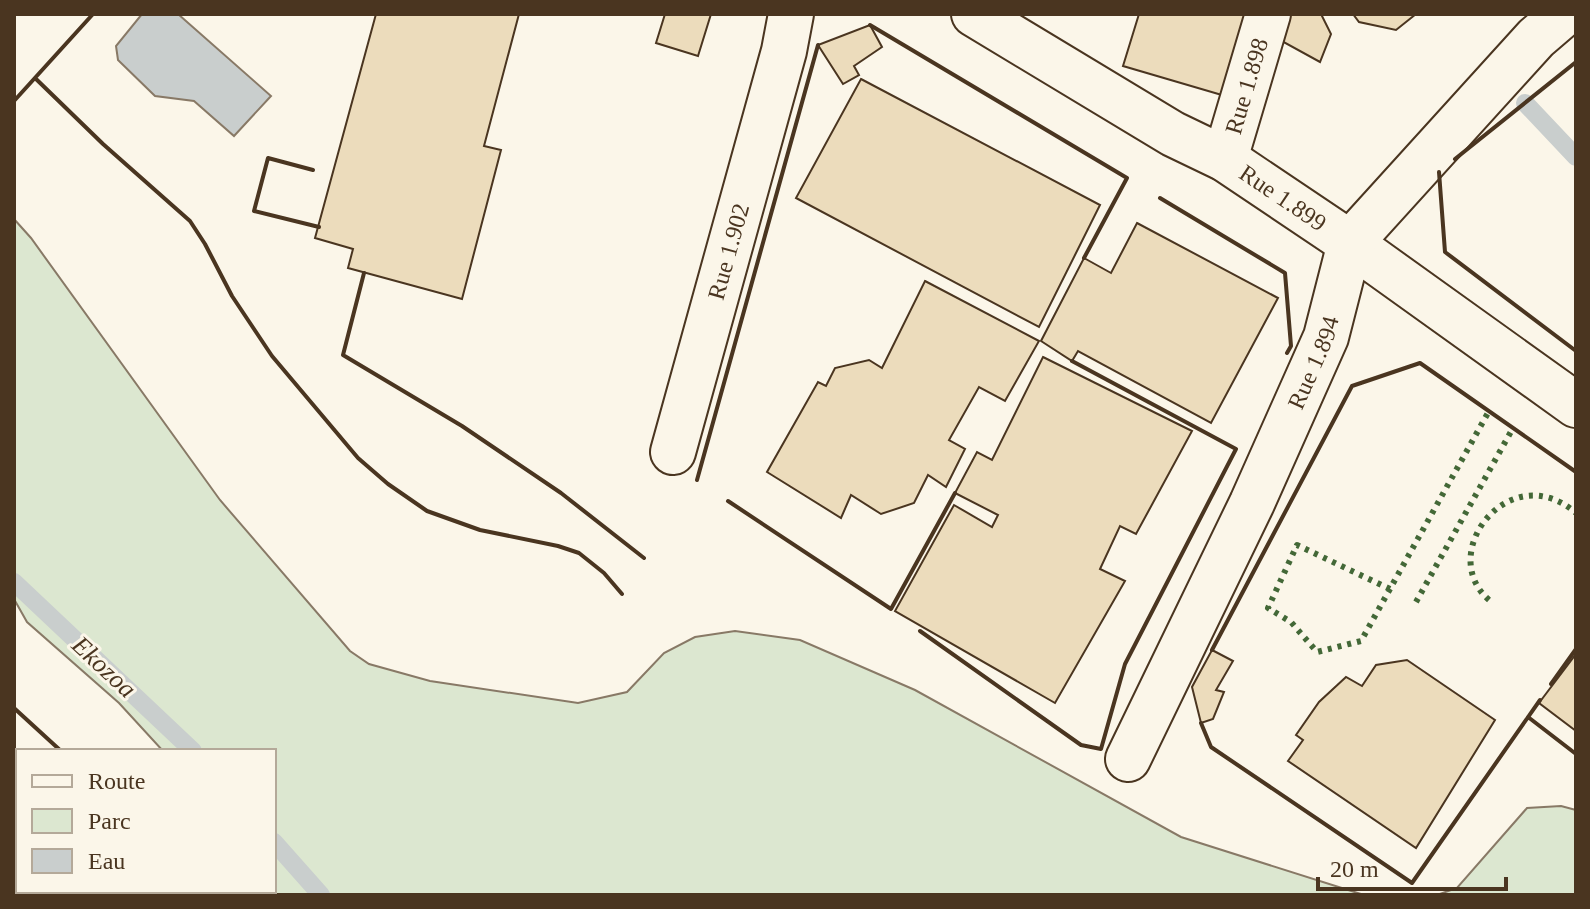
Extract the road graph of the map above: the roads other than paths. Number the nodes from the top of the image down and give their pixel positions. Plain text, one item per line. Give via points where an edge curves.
1 (974, 14) edge
2 (1268, 14) edge
3 (1564, 14) edge
4 (787, 32) edge
5 (1225, 159) junction
6 (1350, 243) junction
7 (1576, 405) edge
8 (673, 452) dead end
9 (1128, 759) dead end

1 - 5 street, Rue 1.899 via 1173,134
2 - 5 street, Rue 1.898
3 - 6 street, Rue 1.894 via 1536,38
4 - 8 street, Rue 1.902
5 - 6 street, Rue 1.899
6 - 7 street, Rue 1.899
6 - 9 street, Rue 1.894 via 1326,337

